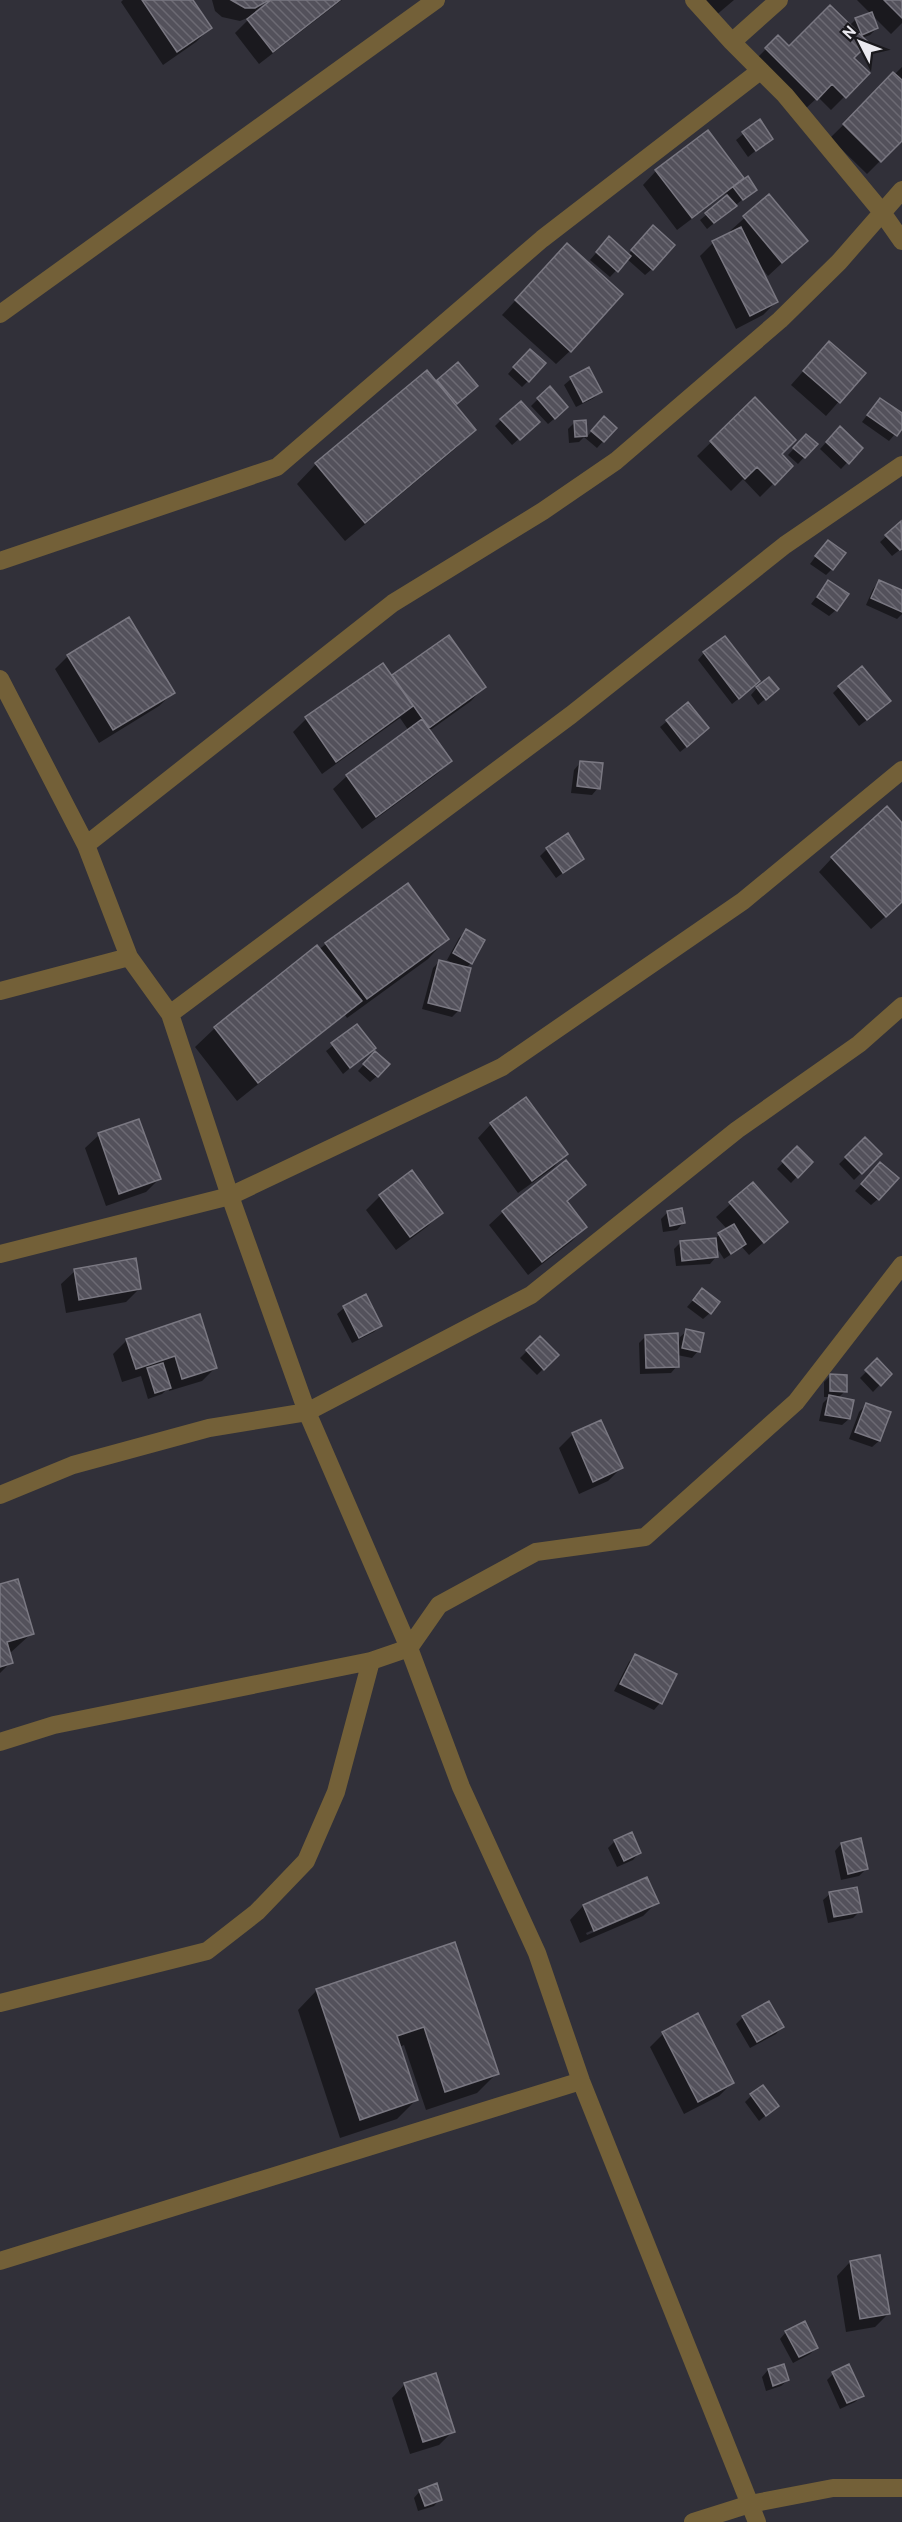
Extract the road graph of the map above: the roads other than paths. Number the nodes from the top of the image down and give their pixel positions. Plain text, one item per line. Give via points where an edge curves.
1 (436, 0) edge
2 (694, 0) edge
3 (779, 0) edge
4 (732, 42) junction
5 (760, 71) junction
6 (902, 190) edge
7 (881, 212) junction
8 (902, 241) edge
9 (0, 314) edge
10 (902, 465) edge
11 (0, 561) edge
12 (0, 679) edge
13 (902, 770) edge
14 (86, 845) junction
15 (129, 957) junction
16 (0, 991) edge
17 (902, 1006) edge
18 (170, 1014) junction
19 (230, 1196) junction
20 (0, 1254) edge
21 (902, 1265) edge
22 (307, 1412) junction
23 (0, 1495) edge
24 (409, 1648) junction
25 (371, 1661) junction
26 (0, 1742) edge
27 (0, 2003) edge
28 (581, 2080) junction
29 (0, 2261) edge
30 (902, 2488) edge
31 (750, 2504) junction
32 (693, 2522) edge
33 (757, 2522) edge

1 - 9 street
2 - 4 street
3 - 4 street
4 - 5 street
5 - 7 street via 785,95
5 - 11 street via 542,239 277,467
6 - 7 street
7 - 8 street
7 - 14 street via 839,262 780,320 616,461 393,603
10 - 18 street via 785,545 572,715
12 - 14 street
13 - 19 street via 742,901 502,1067
14 - 15 street
15 - 16 street
15 - 18 street
17 - 22 street via 859,1044 737,1130 531,1295
18 - 19 street
19 - 20 street
19 - 22 street
21 - 24 street via 796,1402 645,1537 536,1552 439,1605
22 - 23 street via 209,1428 73,1465
22 - 24 street
24 - 25 street
24 - 28 street via 461,1787 537,1953
25 - 26 street via 54,1725
25 - 27 street via 336,1792 306,1861 257,1912 207,1951
28 - 29 street
28 - 31 street
30 - 31 street via 833,2488
31 - 32 street
31 - 33 street

